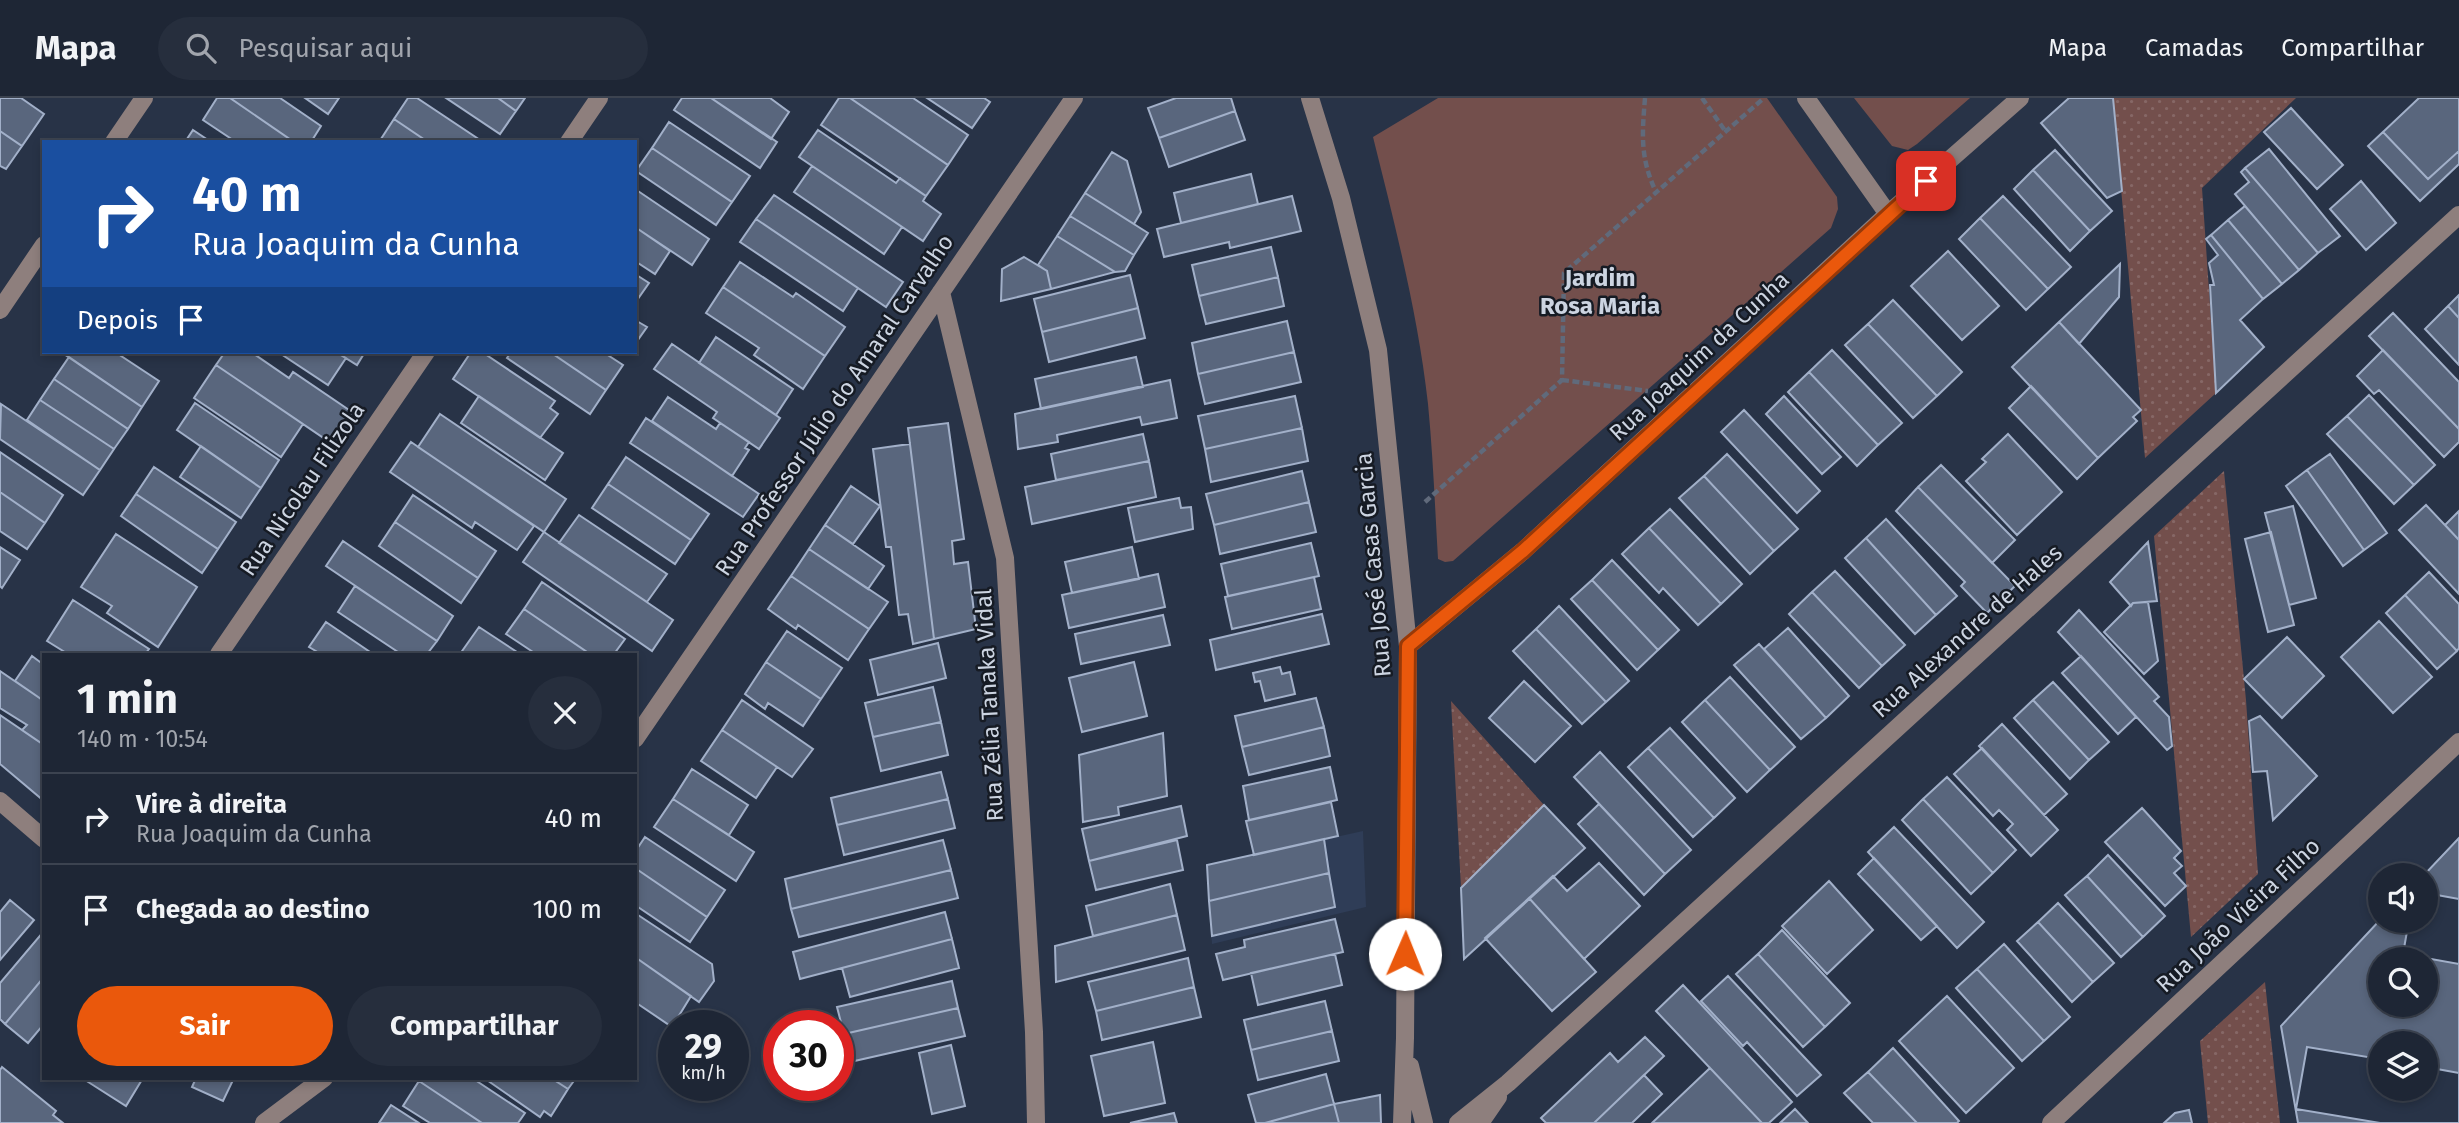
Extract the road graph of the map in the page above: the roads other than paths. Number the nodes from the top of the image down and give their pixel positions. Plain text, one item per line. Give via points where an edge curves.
1 (144, 98) edge
2 (599, 98) edge
3 (1074, 98) edge
4 (1310, 98) edge
5 (1806, 98) edge
6 (2020, 98) edge
7 (115, 140) edge
8 (570, 140) edge
9 (1888, 214) junction
10 (2459, 215) edge
11 (42, 249) edge
12 (941, 292) junction
13 (0, 310) edge
14 (425, 354) edge
15 (1408, 646) junction
16 (220, 653) edge
17 (637, 736) edge
18 (2459, 742) edge
19 (0, 802) edge
20 (42, 837) edge
21 (1405, 1038) junction
22 (321, 1080) edge
23 (1508, 1083) junction
24 (264, 1123) edge
25 (1036, 1123) edge
26 (1402, 1123) edge
27 (1424, 1123) edge
28 (1458, 1123) edge
29 (1480, 1123) edge
30 (2051, 1123) edge

1 - 7 street
2 - 8 street
3 - 12 street, Rua Professor Júlio do Amaral Carvalho
4 - 15 street, Rua José Casas Garcia via 1341,198 1378,350
5 - 9 street
6 - 9 street, Rua Joaquim da Cunha
9 - 15 street, Rua Joaquim da Cunha via 1523,551
10 - 23 street, Rua Alexandre de Hales
11 - 13 street
12 - 17 street, Rua Professor Júlio do Amaral Carvalho
12 - 25 street, Rua Zélia Tanaka Vidal via 1005,558
14 - 16 street, Rua Nicolau Filizola
15 - 21 street, Rua José Casas Garcia
18 - 30 street, Rua João Vieira Filho
19 - 20 street
21 - 26 street, Rua José Casas Garcia
21 - 27 street, Rua José Casas Garcia
22 - 24 street
23 - 28 street, Rua Alexandre de Hales
23 - 29 street, Rua Alexandre de Hales

